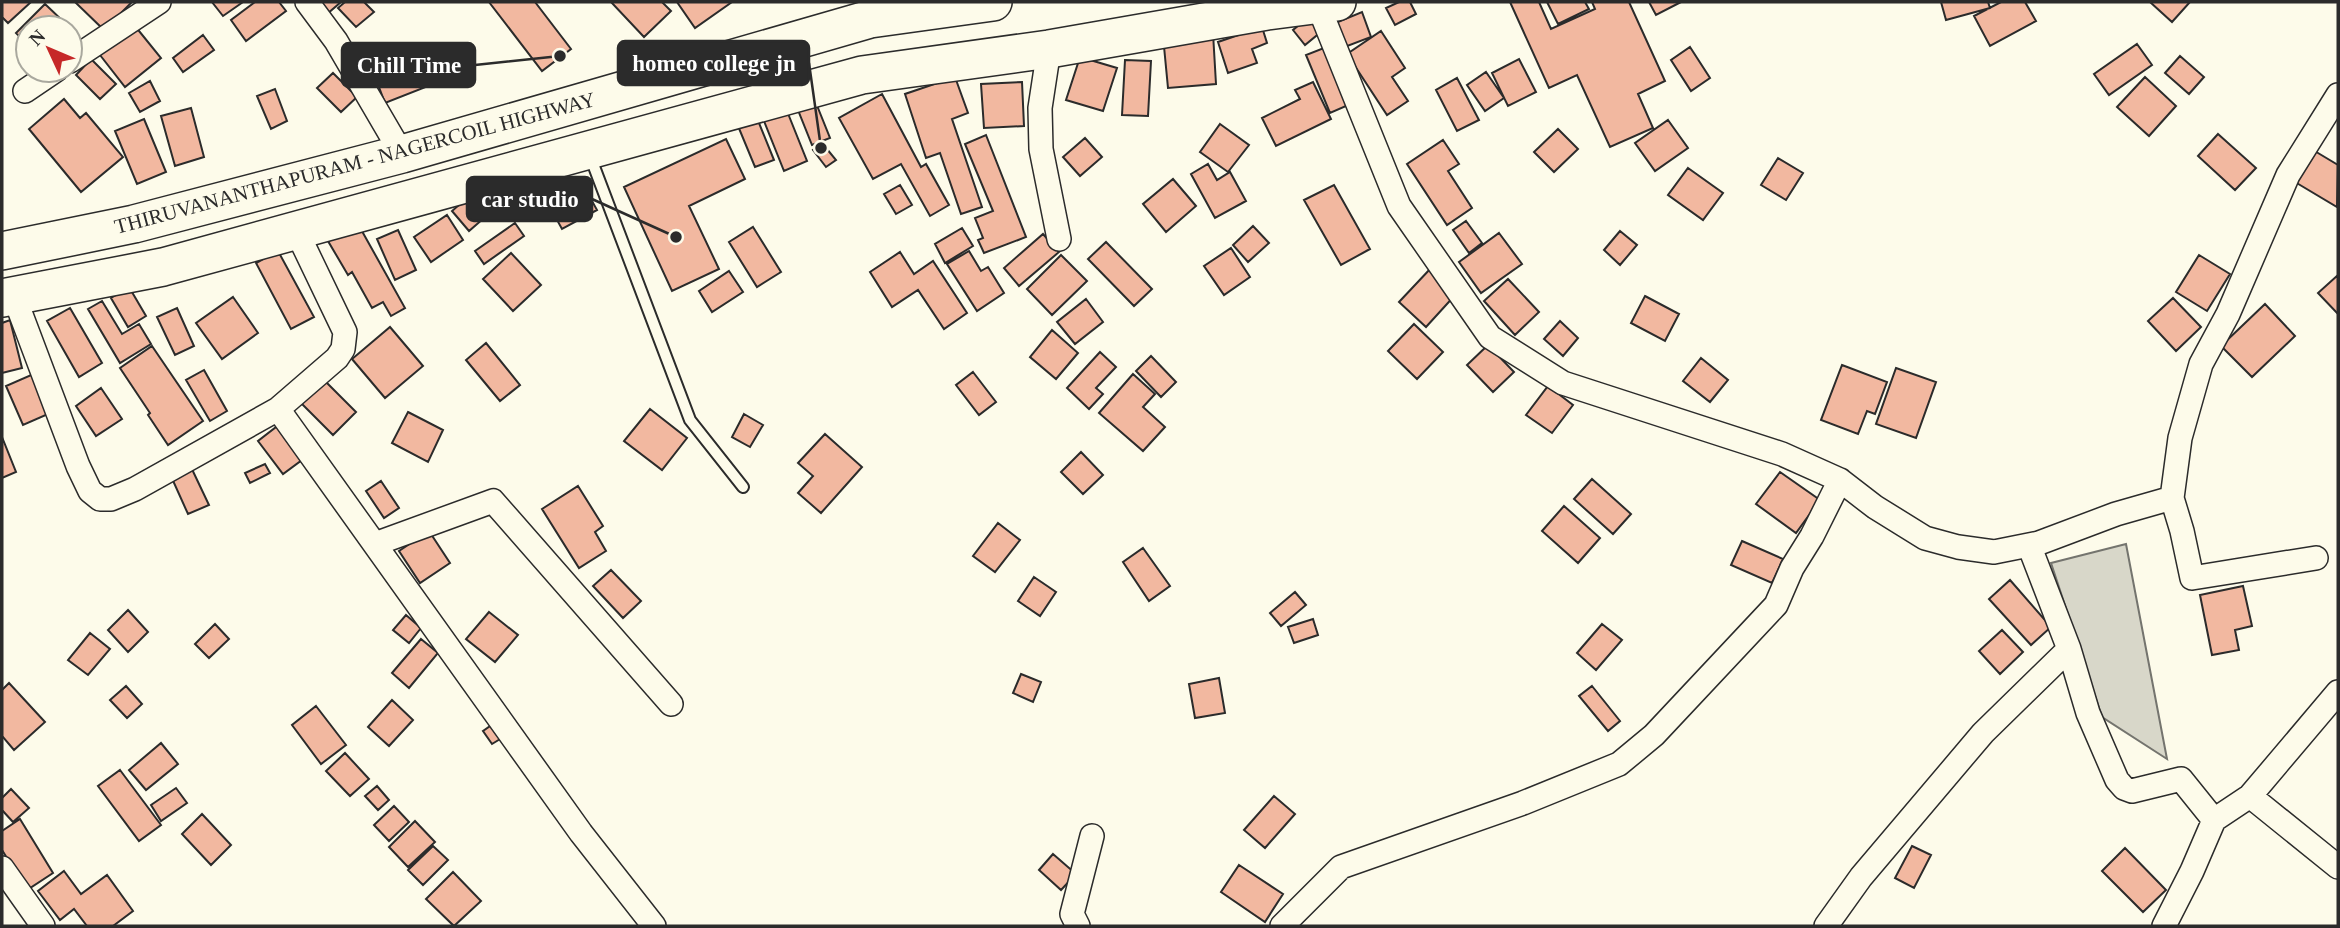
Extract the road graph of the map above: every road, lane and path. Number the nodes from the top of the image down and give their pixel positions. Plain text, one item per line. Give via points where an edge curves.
1 (159, 2) edge
2 (307, 2) edge
3 (993, 2) edge
4 (1327, 3) edge
5 (868, 10) edge
6 (1049, 50) junction
7 (84, 52) edge
8 (35, 84) edge
9 (25, 91) dead end
10 (2338, 95) edge
11 (588, 150) junction
12 (402, 154) junction
13 (296, 230) junction
14 (1059, 239) dead end
15 (2, 251) edge
16 (8, 297) edge
17 (278, 409) junction
18 (1840, 480) junction
19 (743, 487) dead end
20 (2172, 498) junction
21 (375, 544) junction
22 (2029, 545) junction
23 (2316, 558) dead end
24 (2069, 649) junction
25 (2338, 692) edge
26 (671, 704) dead end
27 (2250, 796) junction
28 (2214, 820) junction
29 (1092, 836) dead end
30 (2338, 867) edge
31 (2, 869) edge
32 (43, 926) edge
33 (654, 926) edge
34 (1078, 926) edge
35 (1282, 926) edge
36 (1826, 926) edge
37 (2164, 926) edge

1 - 7 street
2 - 12 street via 336,41
3 - 5 main road, THIRUVANANTHAPURAM - NAGERCOIL HIGHWAY
4 - 6 main road
4 - 18 street via 1399,206 1490,337 1563,383 1782,454
5 - 12 main road, THIRUVANANTHAPURAM - NAGERCOIL HIGHWAY
6 - 11 main road via 862,75
6 - 14 street via 1040,108 1041,149
8 - 9 street
10 - 20 street via 2288,175 2228,314 2201,363 2180,438
11 - 13 main road
11 - 19 lane via 690,420
12 - 15 main road, THIRUVANANTHAPURAM - NAGERCOIL HIGHWAY via 134,224
13 - 16 main road via 163,267
13 - 17 street via 345,332 343,349
16 - 17 street via 78,466 90,491 100,499 135,489
17 - 21 street
18 - 22 street via 1925,538 1994,552
18 - 35 street via 1776,605 1654,735 1619,764 1341,867
20 - 22 street
20 - 23 street via 2192,578
21 - 26 street via 493,501
21 - 33 street via 581,834
22 - 24 street
24 - 28 street via 2088,713 2117,780 2132,791 2181,779
24 - 36 street via 1983,733 1861,877
25 - 27 street
27 - 28 street
27 - 30 street
28 - 37 street
29 - 34 street via 1072,914
31 - 32 street

